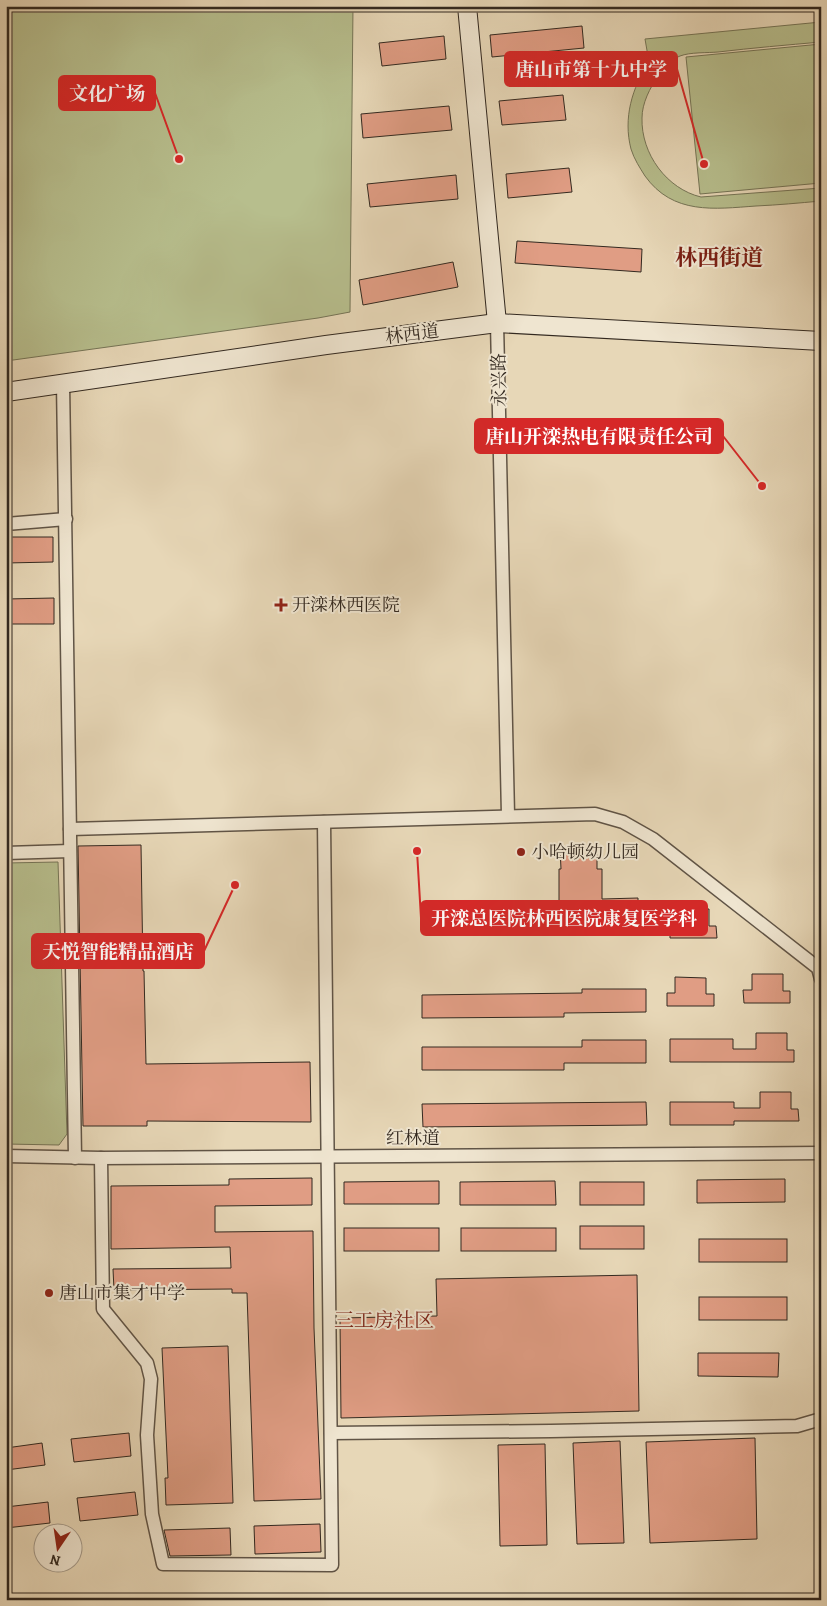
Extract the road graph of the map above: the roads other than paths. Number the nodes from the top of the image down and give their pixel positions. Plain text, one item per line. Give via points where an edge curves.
1 (467, 6) edge
2 (497, 323) junction
3 (821, 341) edge
4 (63, 382) junction
5 (6, 392) edge
6 (66, 519) junction
7 (6, 524) edge
8 (508, 815) junction
9 (324, 822) junction
10 (70, 829) junction
11 (70, 851) junction
12 (6, 852) edge
13 (821, 979) edge
14 (821, 1153) edge
15 (6, 1156) edge
16 (328, 1156) junction
17 (75, 1158) junction
18 (102, 1158) junction
19 (821, 1419) edge
20 (331, 1433) junction

1 - 2 main road, 永兴路
2 - 3 main road, 林西道
2 - 4 main road, 林西道
2 - 8 street, 永兴路
4 - 5 main road, 林西道
4 - 6 street
6 - 7 street
6 - 10 street
8 - 9 street
8 - 13 street via 595,814 623,822 653,839 818,968
9 - 10 street
9 - 16 street
10 - 11 street
11 - 12 street
11 - 17 street
14 - 16 street, 红林道
15 - 17 street, 红林道
16 - 18 street, 红林道
16 - 20 street
17 - 18 street, 红林道
18 - 20 street via 103,1309 147,1363 151,1379 147,1435 152,1514 163,1564 332,1565
19 - 20 street via 797,1426

